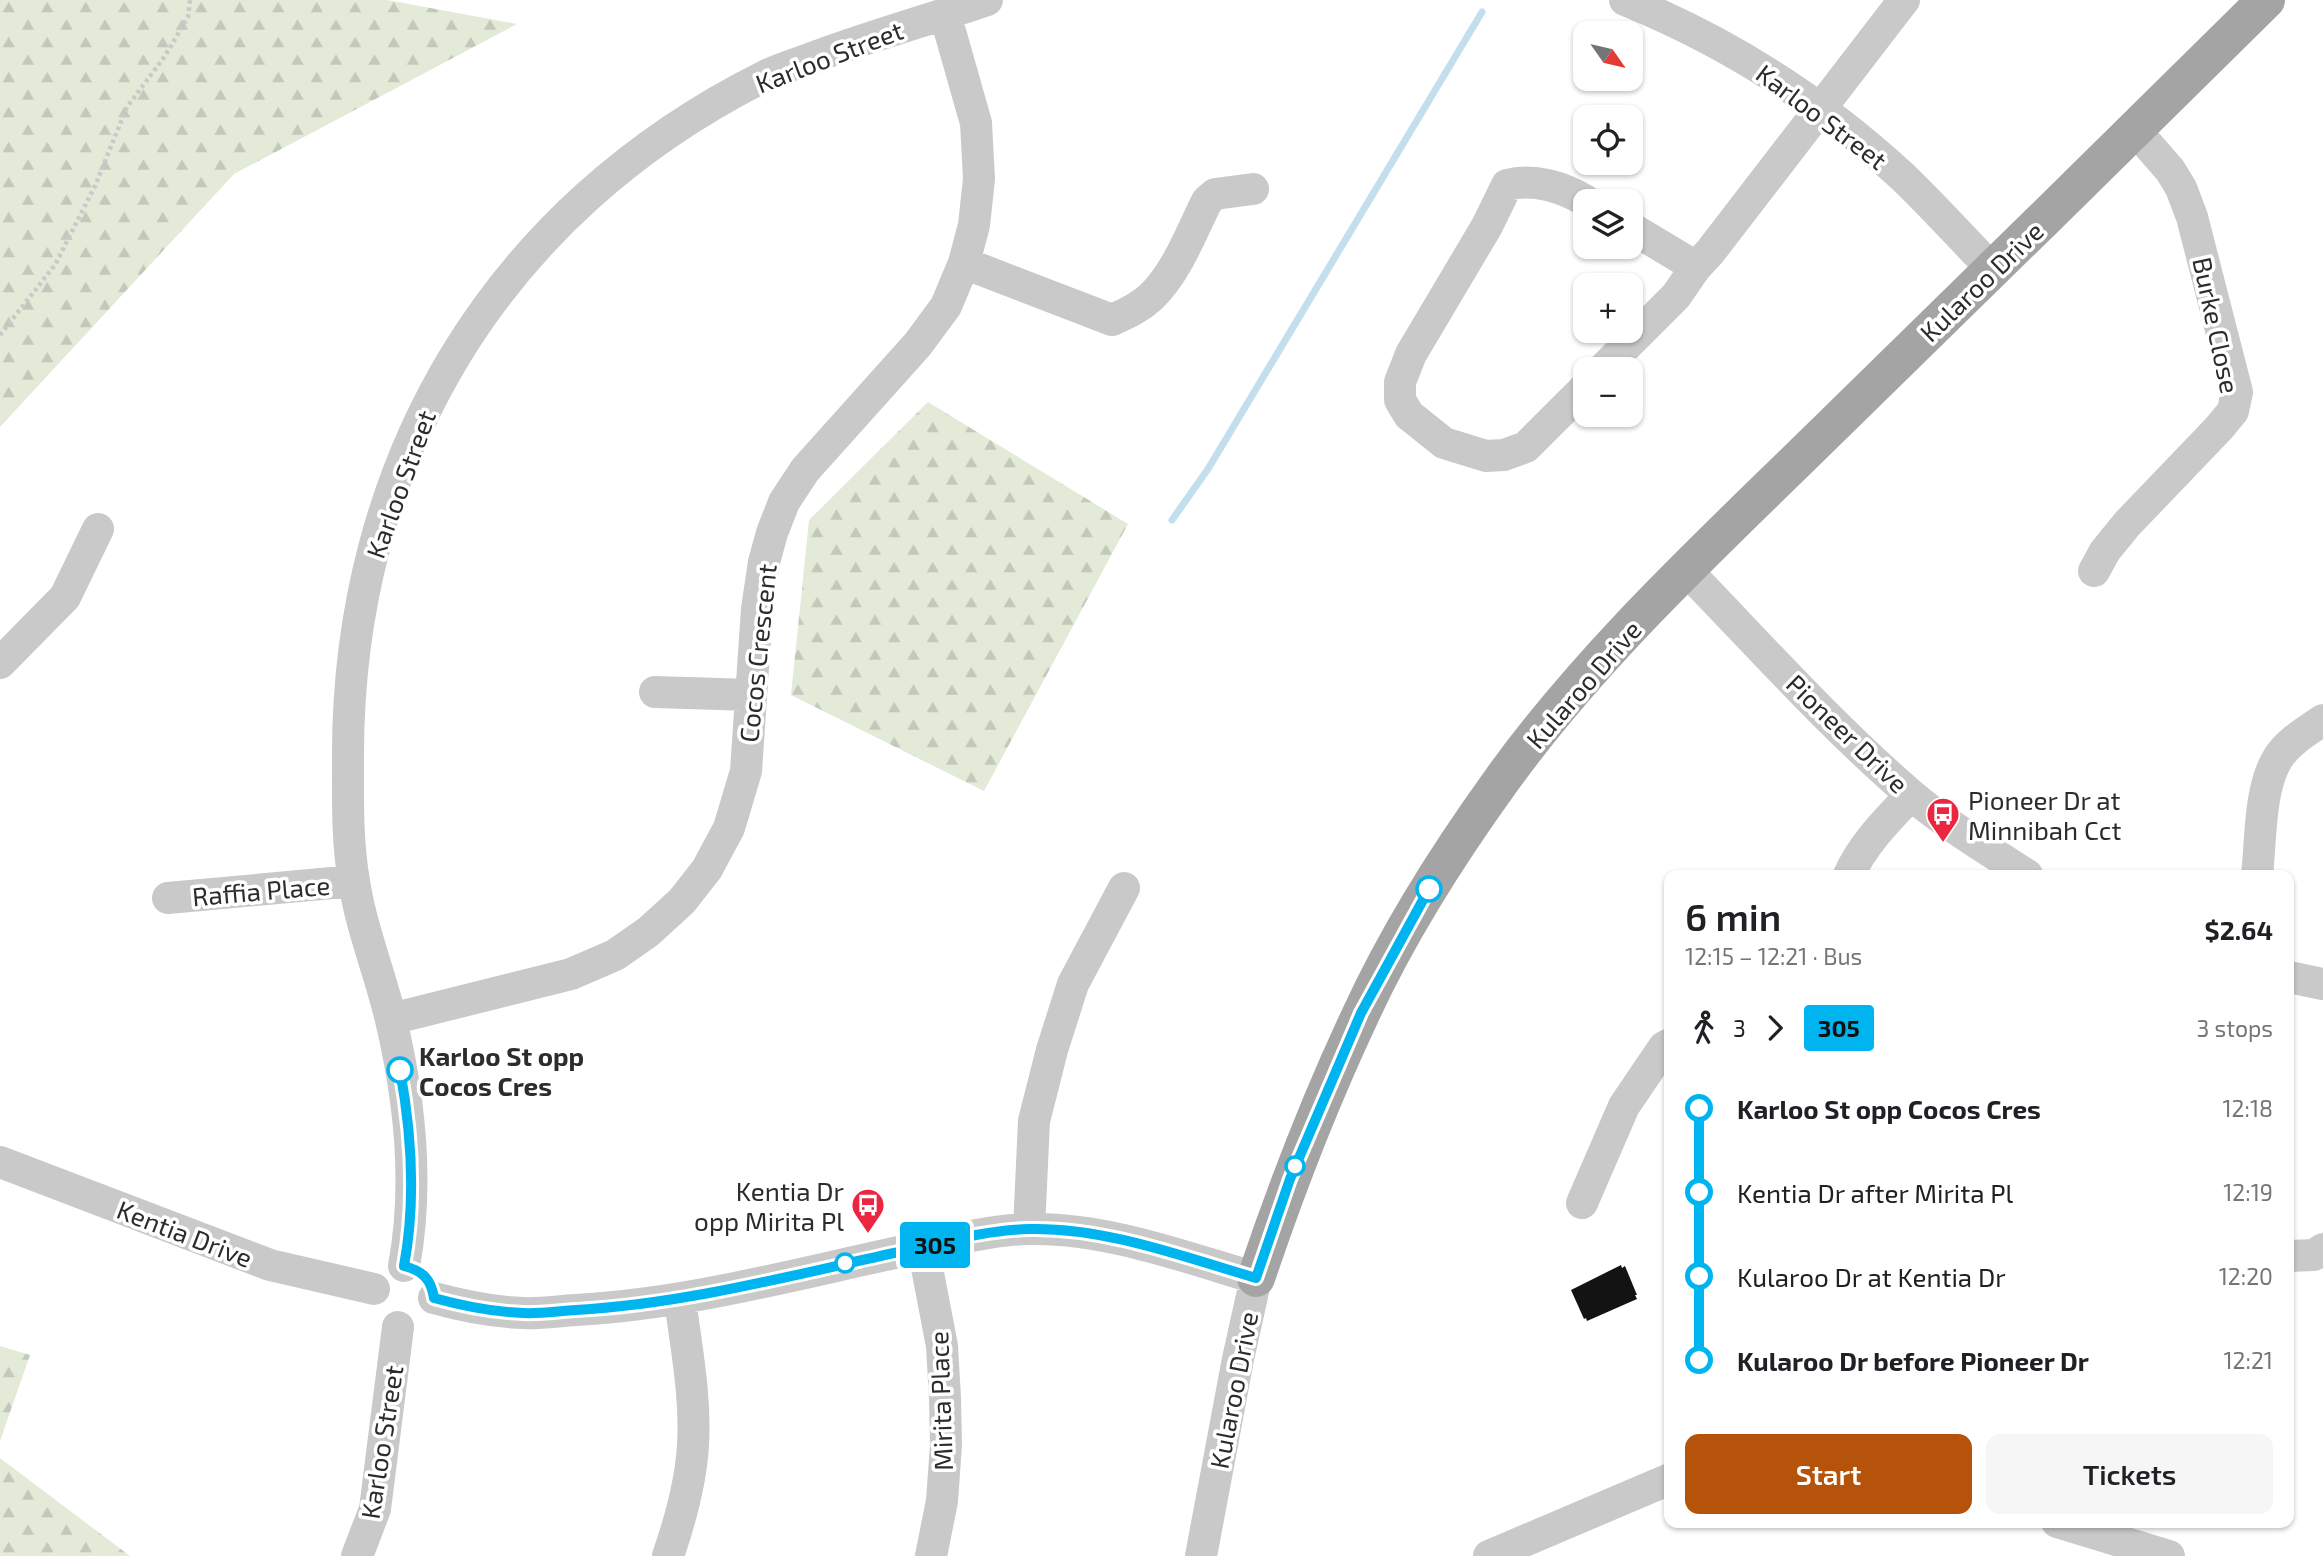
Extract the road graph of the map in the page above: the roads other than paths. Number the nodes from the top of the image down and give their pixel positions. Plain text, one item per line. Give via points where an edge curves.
1 (987, 0) edge
2 (1625, 0) edge
3 (1904, 0) edge
4 (2266, 0) edge
5 (946, 14) junction
6 (1822, 108) junction
7 (2135, 130) junction
8 (1252, 189) dead end
9 (1573, 194) edge
10 (1643, 235) edge
11 (964, 263) junction
12 (1696, 267) junction
13 (1992, 269) junction
14 (1615, 357) edge
15 (1573, 400) edge
16 (98, 529) dead end
17 (1686, 570) junction
18 (2094, 571) dead end
19 (0, 663) edge
20 (655, 692) dead end
21 (751, 695) junction
22 (2323, 720) edge
23 (1911, 795) junction
24 (1851, 870) edge
25 (2019, 870) edge
26 (2258, 870) edge
27 (354, 881) junction
28 (1124, 888) dead end
29 (168, 898) dead end
30 (2294, 977) edge
31 (2323, 984) edge
32 (391, 1019) junction
33 (1664, 1047) edge
34 (0, 1162) edge
35 (1582, 1203) dead end
36 (1029, 1229) junction
37 (923, 1247) junction
38 (2323, 1249) edge
39 (2294, 1256) edge
40 (404, 1266) junction
41 (1256, 1278) junction
42 (374, 1289) junction
43 (434, 1298) junction
44 (680, 1298) junction
45 (398, 1327) junction
46 (1664, 1482) edge
47 (2077, 1528) edge
48 (357, 1556) edge
49 (668, 1556) edge
50 (931, 1556) edge
51 (1200, 1556) edge
52 (1489, 1556) edge
53 (2169, 1556) edge

1 - 5 street, Karloo Street
2 - 6 street, Karloo Street via 1734,52
3 - 6 street
4 - 7 main road, Kularoo Drive
5 - 11 street, Cocos Crescent via 976,123 979,179
5 - 27 street, Karloo Street via 770,74 643,150 577,205 516,269 465,338 410,444 385,509 368,576 353,654 348,728
6 - 12 street
6 - 13 street, Karloo Street via 1904,178
7 - 13 main road, Kularoo Drive
7 - 18 street, Burke Close via 2181,188 2237,392 2233,411 2127,524
8 - 11 street via 1215,194 1207,201 1159,287 1137,308 1112,320
9 - 15 street via 1522,181 1507,185 1411,354 1400,382 1400,400 1409,415 1444,443 1486,456 1526,447
10 - 12 street
11 - 21 street, Cocos Crescent via 946,306 918,344 805,470 784,502 764,562
12 - 14 street via 1676,296
13 - 17 main road, Kularoo Drive
16 - 19 street via 65,597
17 - 23 street, Pioneer Drive
17 - 41 main road, Kularoo Drive via 1572,690 1500,782 1429,889 1361,1013 1290,1179
20 - 21 street
21 - 32 street, Cocos Crescent via 746,771 729,828 707,869 682,901 648,932 615,955 571,974
22 - 26 street via 2278,758 2266,787
23 - 24 street
23 - 25 street, Pioneer Drive
27 - 29 street, Raffia Place
27 - 32 street, Karloo Street
28 - 36 street via 1073,984 1052,1050 1034,1121
30 - 31 street
32 - 40 street, Karloo Street via 411,1155 411,1230
33 - 35 street via 1624,1106
34 - 42 street, Kentia Drive via 270,1265
36 - 37 street
36 - 41 street via 1121,1239
37 - 44 street
37 - 50 street, Mirita Place via 942,1346 946,1445 942,1501
38 - 39 street via 2314,1255
40 - 42 street via 385,1272
40 - 43 street via 426,1276
41 - 51 street, Kularoo Drive
42 - 45 street via 377,1314
43 - 44 street via 523,1313
43 - 45 street via 423,1321
44 - 49 street via 693,1446
45 - 48 street, Karloo Street via 375,1509
46 - 52 street
47 - 53 street

